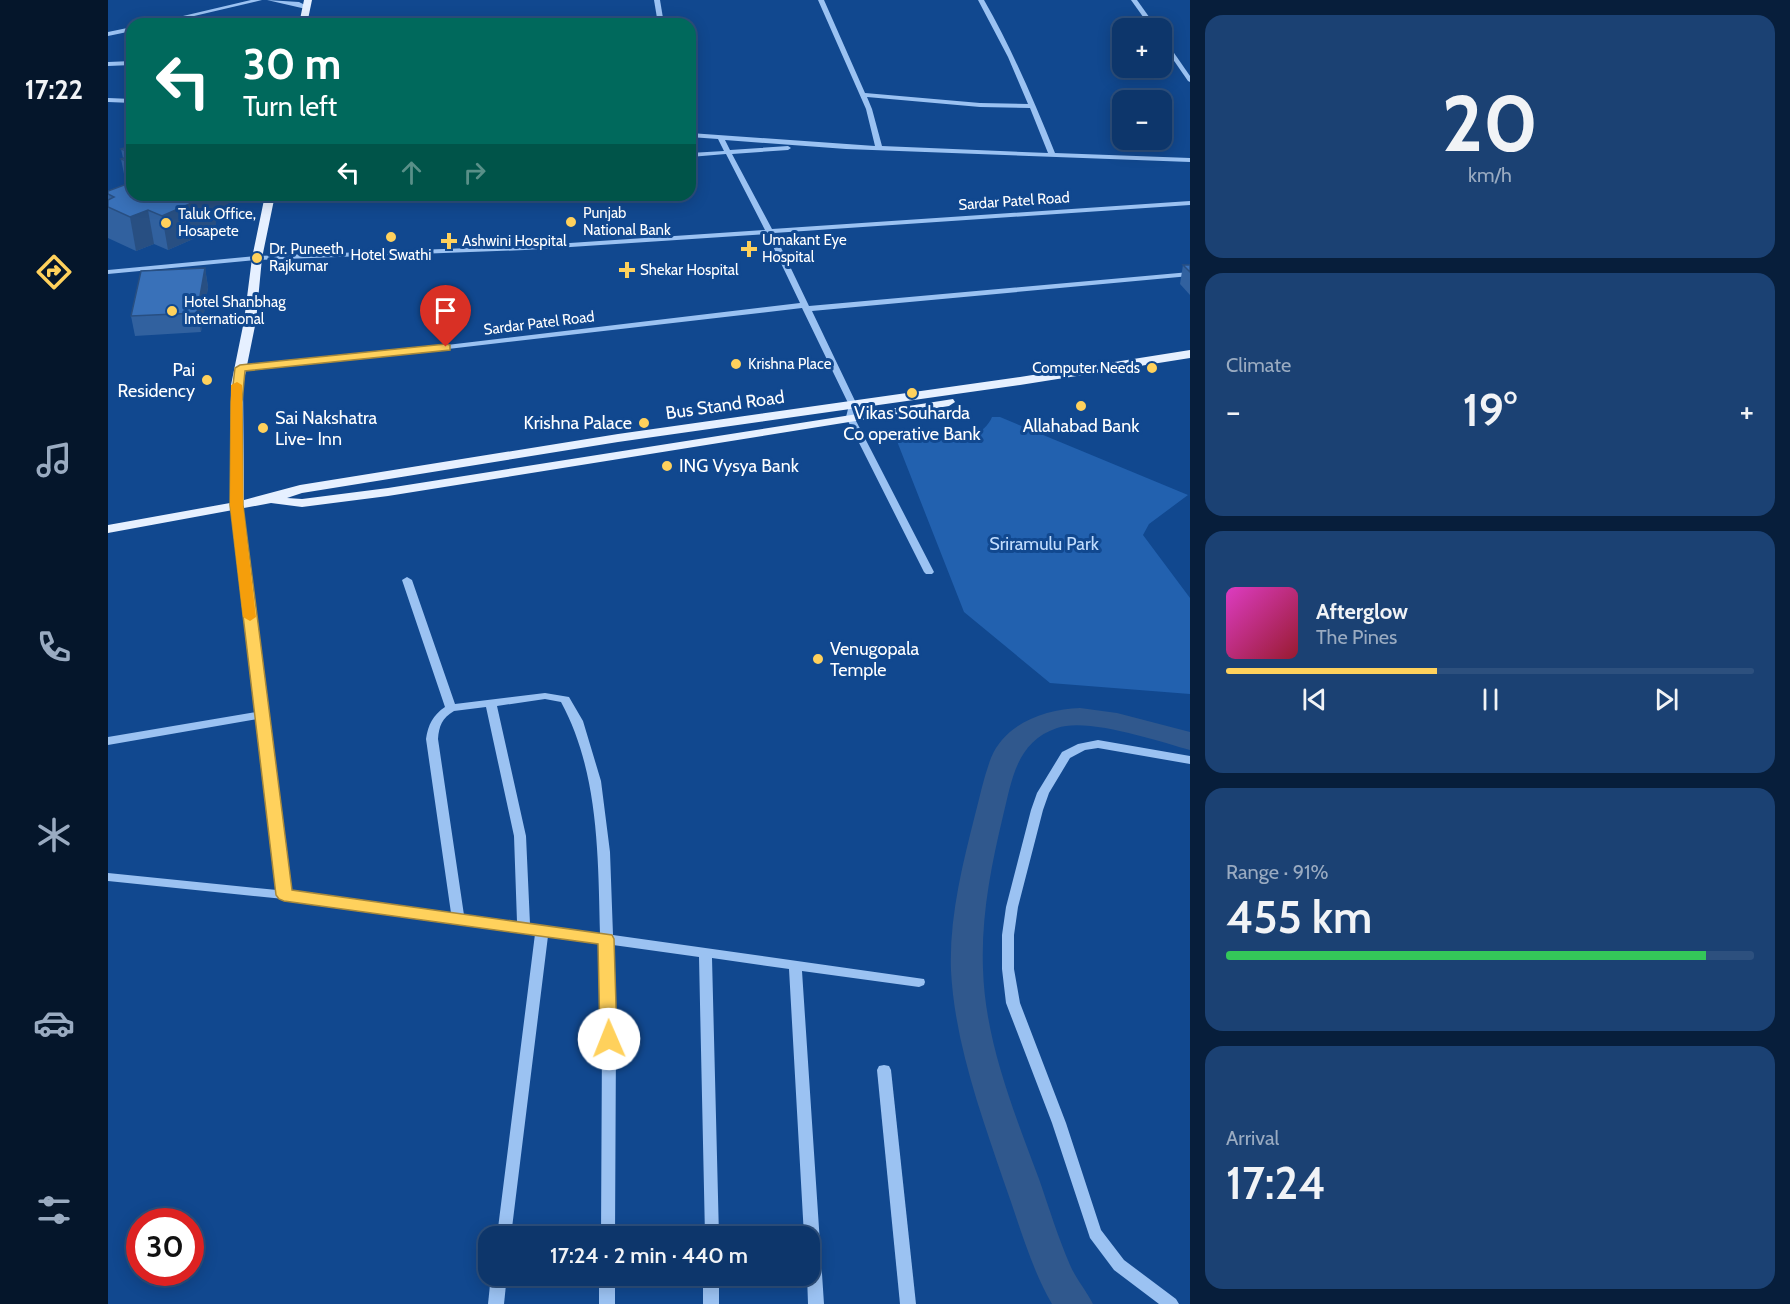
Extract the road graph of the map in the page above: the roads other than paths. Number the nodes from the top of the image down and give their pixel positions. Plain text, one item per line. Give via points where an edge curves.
1 (233, 0) edge
2 (259, 0) edge
3 (270, 0) edge
4 (657, 0) edge
5 (821, 0) edge
6 (981, 0) edge
7 (1134, 0) edge
8 (307, 4) edge
9 (240, 5) junction
10 (178, 18) edge
11 (660, 18) edge
12 (1147, 18) edge
13 (126, 30) edge
14 (108, 34) edge
15 (1172, 54) edge
16 (126, 63) edge
17 (108, 64) edge
18 (1190, 80) edge
19 (862, 95) junction
20 (108, 100) edge
21 (126, 101) edge
22 (1033, 106) junction
23 (696, 135) edge
24 (720, 137) junction
25 (823, 145) junction
26 (879, 148) junction
27 (728, 153) junction
28 (696, 155) edge
29 (1052, 155) junction
30 (1190, 160) edge
31 (269, 201) edge
32 (1190, 203) edge
33 (769, 231) junction
34 (257, 258) junction
35 (108, 272) edge
36 (1190, 274) edge
37 (805, 307) junction
38 (1190, 354) edge
39 (1190, 364) edge
40 (240, 368) junction
41 (851, 411) junction
42 (237, 505) junction
43 (108, 529) edge
44 (929, 572) dead end
45 (407, 580) dead end
46 (491, 703) junction
47 (451, 708) junction
48 (261, 715) junction
49 (108, 741) edge
50 (1190, 760) edge
51 (108, 877) edge
52 (284, 895) junction
53 (458, 918) junction
54 (524, 928) junction
55 (542, 930) junction
56 (606, 939) junction
57 (705, 953) junction
58 (795, 965) junction
59 (919, 982) dead end
60 (884, 1070) dead end
61 (505, 1226) edge
62 (608, 1226) edge
63 (712, 1226) edge
64 (498, 1286) edge
65 (607, 1286) edge
66 (711, 1286) edge
67 (496, 1304) edge
68 (607, 1304) edge
69 (711, 1304) edge
70 (816, 1304) edge
71 (908, 1304) edge
72 (1171, 1304) edge

1 - 9 street
2 - 9 street
3 - 8 street
4 - 11 street
5 - 19 street
6 - 22 street
7 - 12 street
9 - 10 street
13 - 14 street
15 - 18 street
16 - 17 street
19 - 22 street
19 - 26 street
20 - 21 street
22 - 29 street
23 - 24 street
24 - 25 street
24 - 27 street
25 - 26 street
25 - 27 street
26 - 29 street
27 - 28 street
27 - 33 street
29 - 30 street
31 - 34 main road
32 - 33 street, Sardar Patel Road
33 - 34 street, Sardar Patel Road via 525,248
33 - 37 street
34 - 35 street, Sardar Patel Road
34 - 40 main road
36 - 37 street, Sardar Patel Road
37 - 40 street, Sardar Patel Road
37 - 41 street
38 - 41 main road, Bus Stand Road
39 - 41 main road, Bus Stand Road
40 - 42 main road via 235,435
41 - 42 main road, Bus Stand Road via 387,492
41 - 44 street
42 - 43 main road, Bus Stand Road
42 - 48 street
45 - 47 street
46 - 47 street
46 - 54 street via 520,836
46 - 56 street via 545,696 565,699 570,705 595,781 604,852
47 - 53 street via 437,719 432,739
48 - 49 street
48 - 52 street
50 - 72 street via 1098,744 1066,755 1037,810 1008,935 1013,1003 1059,1123 1095,1233 1119,1265
51 - 52 street
52 - 53 street
53 - 54 street
54 - 55 street
55 - 56 street
55 - 61 street
56 - 57 street
56 - 62 street
57 - 58 street
57 - 63 street
58 - 59 street
58 - 70 street
60 - 71 street
64 - 67 street
65 - 68 street
66 - 69 street

